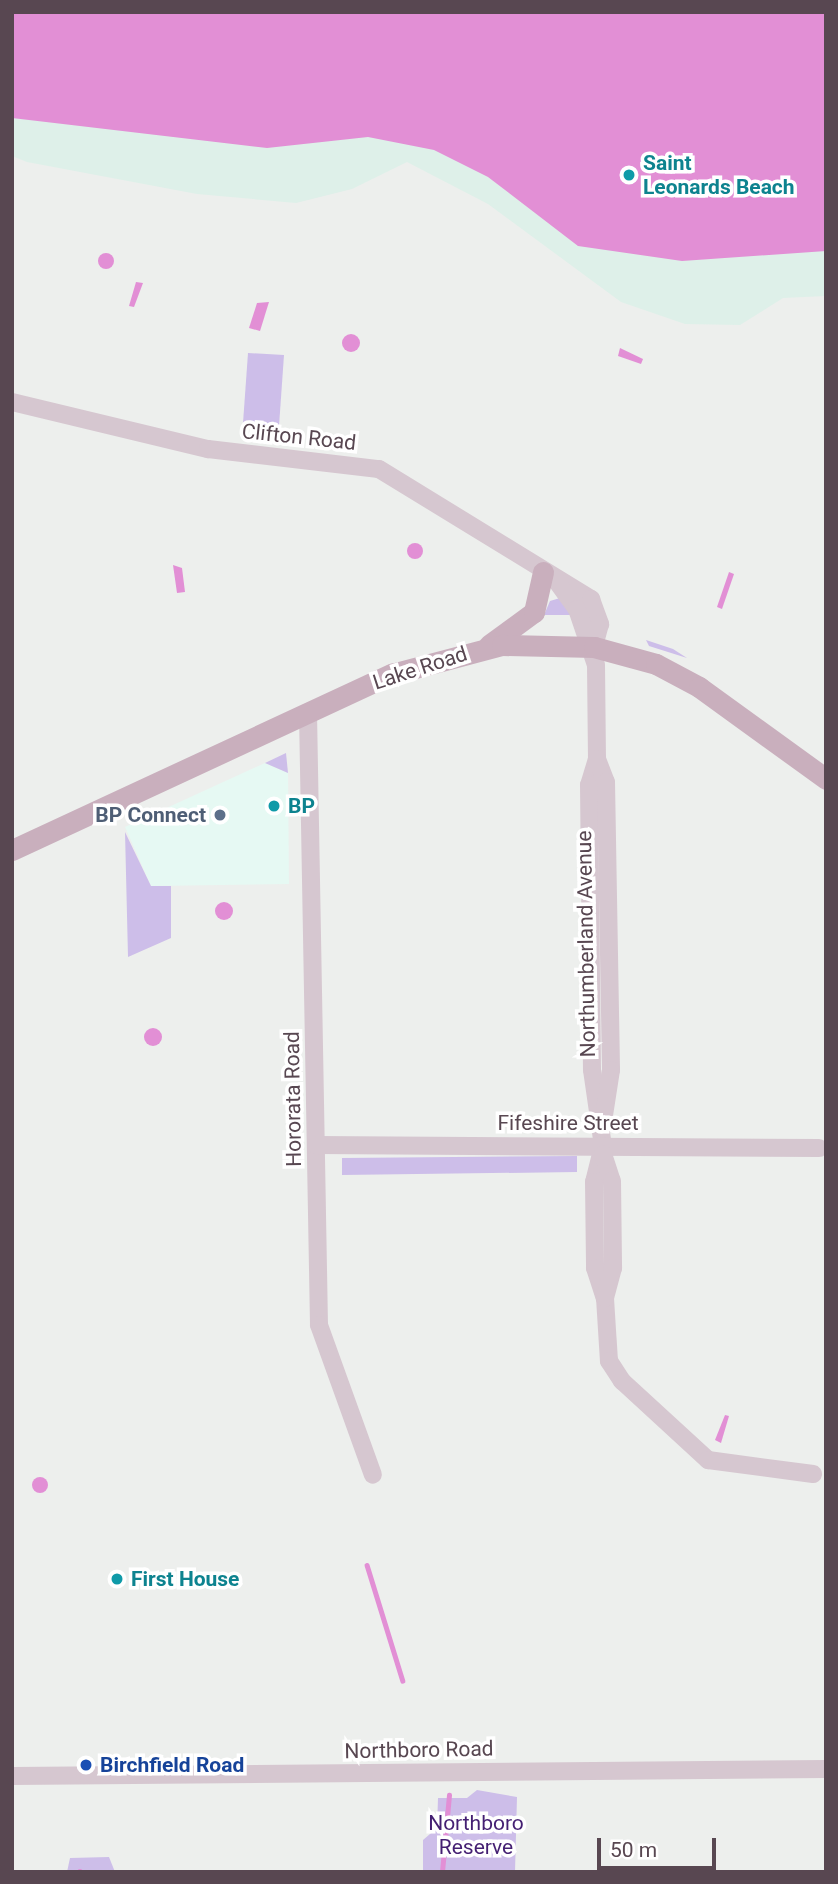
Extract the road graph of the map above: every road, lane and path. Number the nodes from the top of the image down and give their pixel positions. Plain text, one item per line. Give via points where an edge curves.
1 (12, 402) edge
2 (549, 576) junction
3 (594, 647) junction
4 (485, 648) junction
5 (308, 713) junction
6 (826, 779) edge
7 (12, 850) edge
8 (603, 1143) junction
9 (316, 1145) junction
10 (819, 1148) dead end
11 (813, 1474) dead end
12 (373, 1475) dead end
13 (826, 1769) edge
14 (12, 1776) edge

1 - 2 street, Clifton Road via 208,449 379,469
2 - 3 street, Clifton Road
2 - 4 main road via 534,612
3 - 4 main road, Lake Road
3 - 6 main road, Lake Road via 678,674
3 - 8 street, Northumberland Avenue via 597,759 589,785 592,1058
4 - 5 main road, Lake Road via 392,674
5 - 7 main road, Lake Road
5 - 9 street, Hororata Road
8 - 9 street, Fifeshire Street
8 - 10 street, Fifeshire Street
8 - 11 street, Northumberland Avenue via 594,1182 595,1268 605,1298 606,1343 615,1374 691,1449 726,1467
9 - 12 street, Hororata Road via 322,1344
13 - 14 street, Northboro Road

